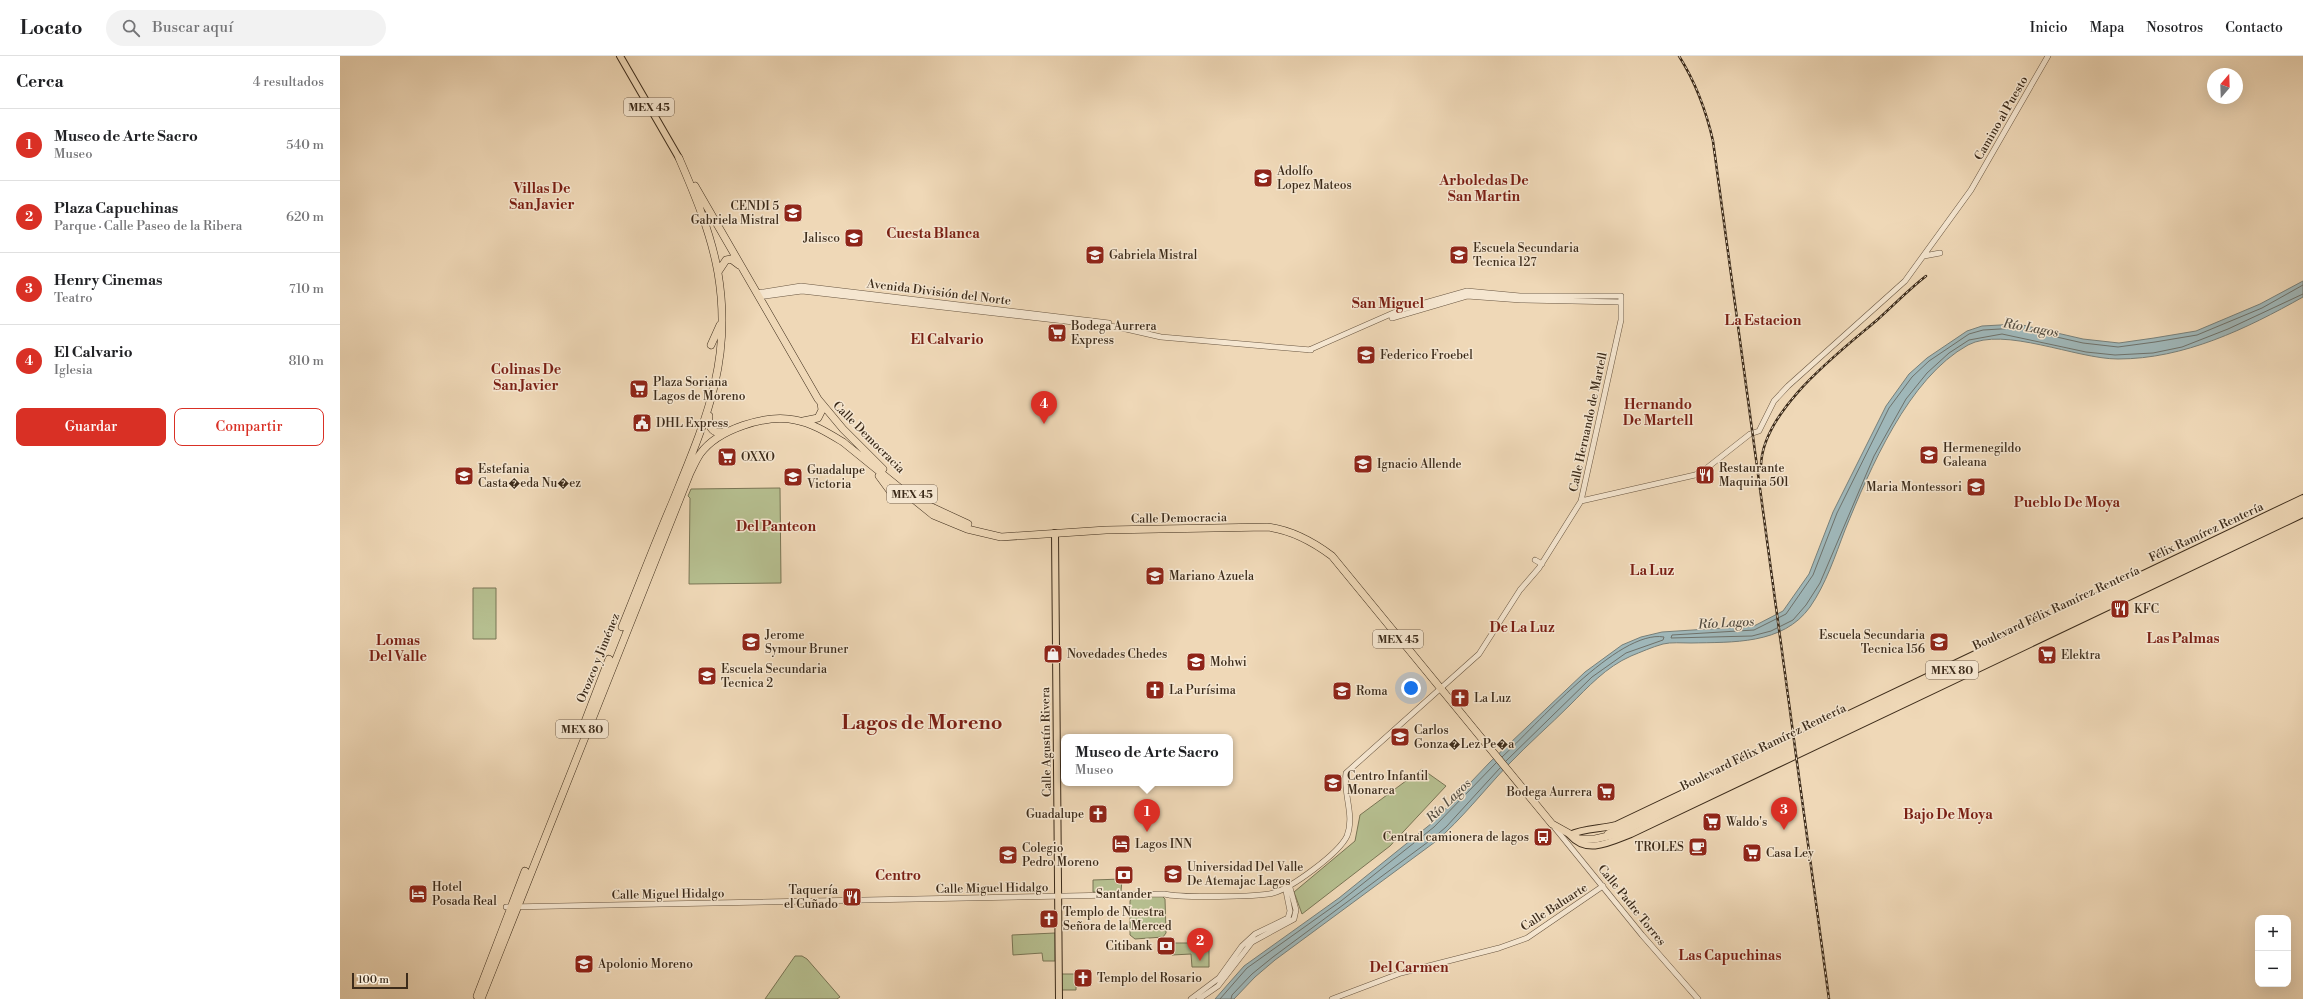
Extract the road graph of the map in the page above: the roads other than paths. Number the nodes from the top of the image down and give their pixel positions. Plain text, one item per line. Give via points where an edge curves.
1 (620, 56) edge
2 (2048, 56) edge
3 (679, 158) junction
4 (1940, 253) dead end
5 (1924, 256) junction
6 (743, 269) junction
7 (718, 272) junction
8 (758, 295) junction
9 (1620, 299) joint
10 (721, 321) junction
11 (1117, 327) junction
12 (711, 345) dead end
13 (821, 403) junction
14 (709, 410) junction
15 (797, 420) junction
16 (735, 429) junction
17 (866, 460) junction
18 (692, 461) junction
19 (872, 466) junction
20 (886, 471) junction
21 (895, 485) junction
22 (890, 491) dead end
23 (2303, 498) edge
24 (1581, 501) junction
25 (2303, 504) edge
26 (2303, 510) edge
27 (2303, 514) edge
28 (2242, 526) junction
29 (1055, 533) junction
30 (1033, 534) junction
31 (2237, 534) junction
32 (1535, 560) dead end
33 (1542, 564) junction
34 (1441, 690) junction
35 (1828, 723) junction
36 (1823, 730) junction
37 (1752, 758) junction
38 (1746, 766) junction
39 (1347, 799) joint
40 (1641, 813) junction
41 (1636, 820) junction
42 (1552, 824) junction
43 (1586, 831) junction
44 (1570, 835) junction
45 (1602, 838) junction
46 (1575, 841) junction
47 (1287, 885) junction
48 (1603, 886) junction
49 (1059, 897) junction
50 (512, 906) junction
51 (476, 999) edge
52 (481, 999) edge
53 (1059, 999) edge
54 (1191, 999) edge
55 (1199, 999) edge
56 (1332, 999) edge
57 (1698, 999) edge

1 - 3 main road, MEX 45
2 - 5 street, Camino al Puesto via 1971,190
3 - 6 highway, MEX 45
3 - 7 highway via 697,200
4 - 5 street
5 - 24 street, Camino al Puesto via 1906,281 1788,386 1774,401 1759,431 1750,434 1703,471 1682,479
6 - 7 highway via 736,261 726,260
6 - 8 highway, MEX 45
7 - 10 highway, MEX 45
8 - 11 street, Avenida División del Norte via 802,290
8 - 11 street, Avenida División del Norte via 801,286 1090,320
8 - 13 highway, MEX 45
9 - 11 street, Avenida División del Norte via 1520,296 1467,291 1400,310 1309,350 1161,337
9 - 24 street, Calle Hernando de Martell via 1621,320
10 - 12 highway
10 - 14 highway, MEX 45 via 718,370
13 - 15 highway via 822,410 818,418 808,421
13 - 20 highway, Calle Democracia / MEX 45 via 843,430
14 - 16 highway, MEX 45 via 708,424 712,430 720,433
14 - 18 highway, MEX 80
15 - 16 highway, MEX 45 via 754,422
15 - 17 highway, MEX 45 via 828,433
16 - 18 highway, MEX 80 via 711,443
17 - 19 highway, Calle Democracia / MEX 45
17 - 20 highway
18 - 50 highway, Orozco y Jiménez / MEX 80 via 621,643
19 - 21 highway, Calle Democracia / MEX 45
19 - 22 highway
20 - 21 highway
20 - 30 highway, Calle Democracia / MEX 45 via 922,502 943,514 1001,532
21 - 30 highway, Calle Democracia / MEX 45 via 933,515 967,529 1001,537
23 - 28 main road, Félix Ramírez Rentería
24 - 33 street, Calle Hernando de Martell
25 - 31 highway, Boulevard Félix Ramírez Rentería / MEX 80
26 - 45 highway, Boulevard Félix Ramírez Rentería / MEX 80 via 1799,747 1684,804 1617,834
27 - 46 main road, Félix Ramírez Rentería via 1631,834 1604,845 1593,846
28 - 31 highway
28 - 35 main road, Félix Ramírez Rentería
29 - 30 highway, Calle Democracia / MEX 45
29 - 34 highway, Calle Democracia / MEX 45 via 1267,527 1293,533 1332,556
29 - 49 main road, Calle Agustín Rivera
31 - 36 highway, Boulevard Félix Ramírez Rentería / MEX 80
32 - 33 street
33 - 34 street, Calle Hernando de Martell via 1520,590 1479,654
34 - 39 street, Calle Hernando de Martell via 1346,773 1344,784
34 - 42 highway, MEX 45
35 - 36 highway
35 - 37 main road, Félix Ramírez Rentería
36 - 38 highway, Boulevard Félix Ramírez Rentería / MEX 80
37 - 38 highway
37 - 40 main road, Félix Ramírez Rentería
38 - 41 highway, Boulevard Félix Ramírez Rentería / MEX 80
39 - 47 street, Calle Miguel Hidalgo via 1350,818 1347,835 1340,847 1318,866
40 - 41 highway
40 - 43 main road, Félix Ramírez Rentería via 1616,824
41 - 45 highway, Boulevard Félix Ramírez Rentería / MEX 80
42 - 44 highway, Boulevard Félix Ramírez Rentería / MEX 45
42 - 46 street, Calle Padre Torres
43 - 44 main road, Félix Ramírez Rentería
43 - 46 street
44 - 46 highway, Boulevard Félix Ramírez Rentería / MEX 80
45 - 46 highway, Boulevard Félix Ramírez Rentería / MEX 80
46 - 48 street, Calle Padre Torres
47 - 49 street, Calle Miguel Hidalgo via 1273,893
47 - 54 street via 1290,911 1288,918 1255,934 1242,946 1219,978
47 - 55 street via 1296,910 1294,919 1252,942 1218,986
48 - 56 street, Calle Baluarte via 1527,938 1499,948 1401,973
48 - 57 street, Calle Padre Torres
49 - 50 street, Calle Miguel Hidalgo
49 - 53 main road, Calle Agustín Rivera
50 - 51 highway, Orozco y Jiménez / MEX 80
50 - 52 highway, Orozco y Jiménez / MEX 80

